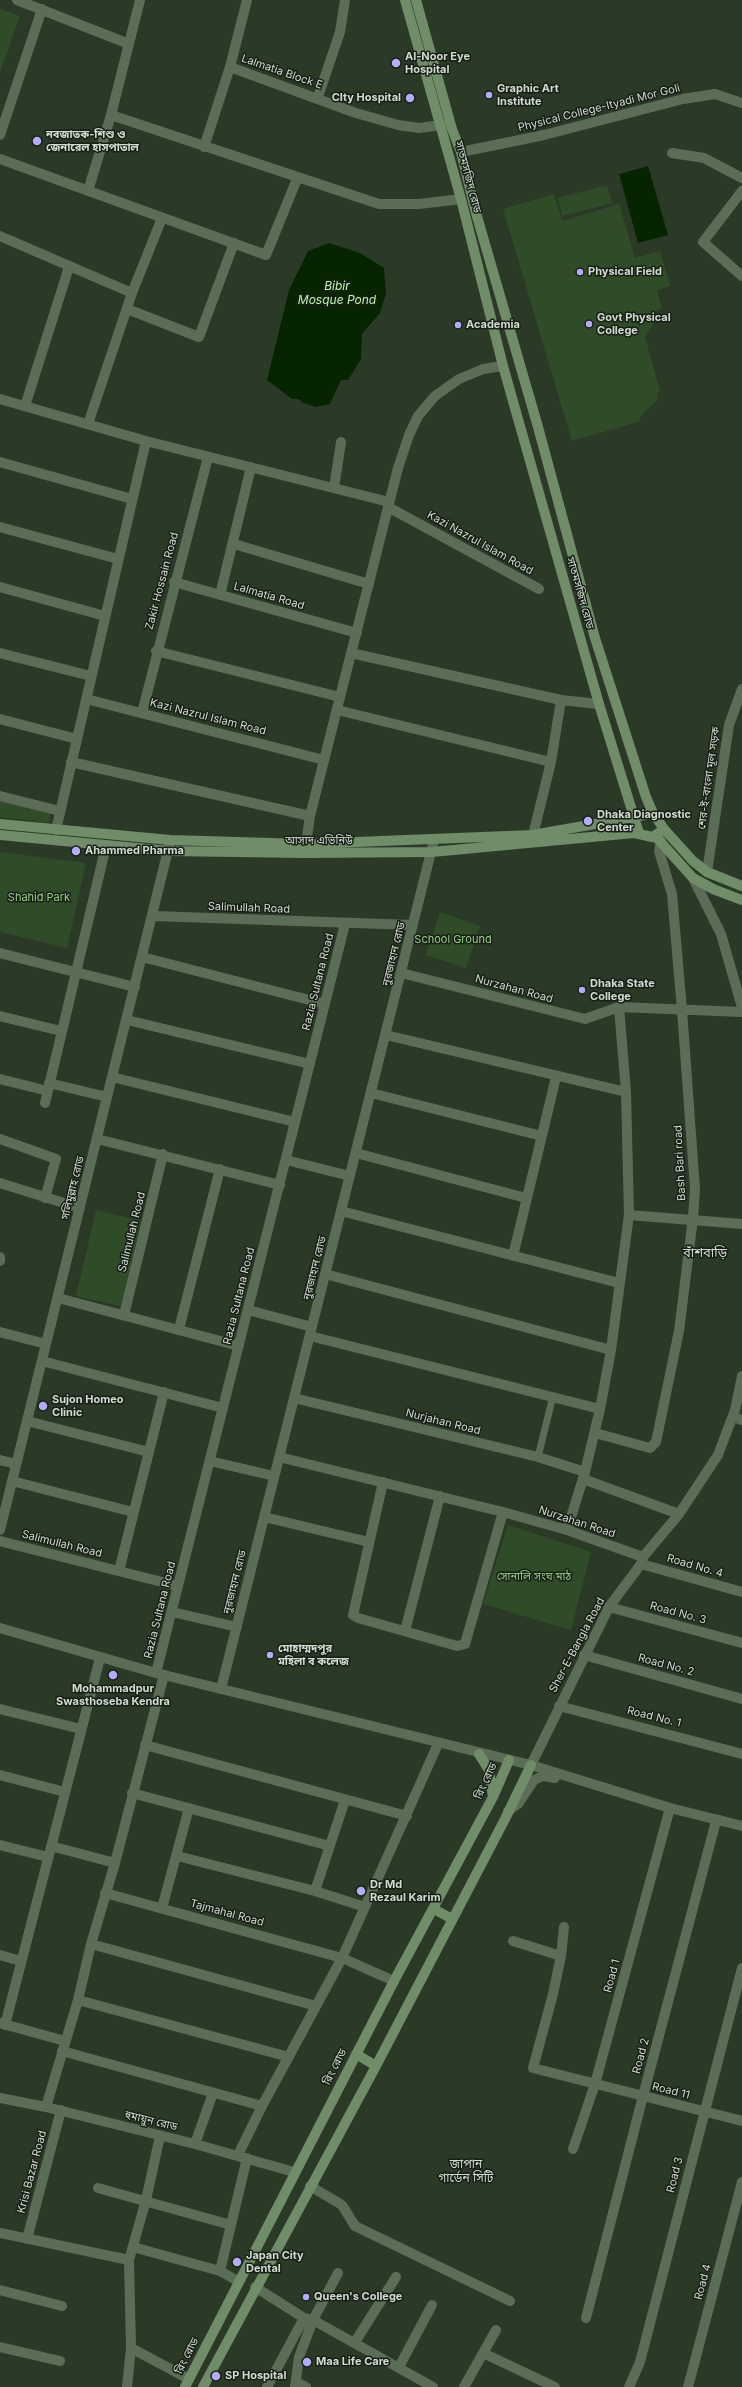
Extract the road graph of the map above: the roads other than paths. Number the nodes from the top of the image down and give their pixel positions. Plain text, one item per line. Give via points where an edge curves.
1 (17, 0) edge
2 (140, 0) edge
3 (247, 0) edge
4 (345, 0) edge
5 (412, 0) edge
6 (42, 9) junction
7 (129, 44) junction
8 (230, 67) junction
9 (318, 97) junction
10 (742, 103) edge
11 (111, 115) junction
12 (441, 125) junction
13 (0, 135) edge
14 (204, 147) junction
15 (461, 152) junction
16 (672, 153) dead end
17 (0, 159) edge
18 (742, 178) edge
19 (297, 179) junction
20 (88, 191) junction
21 (742, 191) edge
22 (461, 199) junction
23 (162, 218) junction
24 (0, 236) edge
25 (234, 243) junction
26 (69, 267) junction
27 (742, 276) edge
28 (132, 293) junction
29 (127, 309) junction
30 (519, 361) junction
31 (503, 366) junction
32 (0, 399) edge
33 (25, 406) junction
34 (88, 424) junction
35 (146, 441) junction
36 (341, 442) dead end
37 (208, 456) junction
38 (0, 462) edge
39 (251, 467) junction
40 (334, 488) junction
41 (132, 499) junction
42 (389, 504) junction
43 (0, 527) edge
44 (234, 544) junction
45 (118, 559) junction
46 (174, 582) junction
47 (369, 584) junction
48 (0, 587) edge
49 (539, 589) dead end
50 (220, 595) junction
51 (105, 616) junction
52 (357, 632) junction
53 (156, 651) junction
54 (0, 653) edge
55 (351, 653) junction
56 (91, 676) junction
57 (742, 689) edge
58 (340, 697) junction
59 (86, 699) junction
60 (561, 700) junction
61 (599, 704) junction
62 (337, 710) junction
63 (142, 713) junction
64 (0, 719) edge
65 (77, 739) junction
66 (324, 760) junction
67 (71, 762) junction
68 (552, 762) junction
69 (0, 796) edge
70 (60, 811) junction
71 (653, 813) junction
72 (310, 816) junction
73 (632, 818) junction
74 (0, 824) edge
75 (664, 829) junction
76 (56, 830) junction
77 (639, 833) junction
78 (0, 835) edge
79 (533, 835) junction
80 (658, 838) junction
81 (170, 840) junction
82 (434, 840) junction
83 (106, 846) junction
84 (305, 849) junction
85 (169, 852) junction
86 (432, 852) junction
87 (707, 872) junction
88 (693, 878) junction
89 (742, 886) edge
90 (742, 900) edge
91 (153, 916) junction
92 (345, 924) junction
93 (413, 925) junction
94 (0, 953) edge
95 (142, 957) junction
96 (76, 973) junction
97 (401, 973) junction
98 (135, 987) junction
99 (325, 1004) junction
100 (619, 1007) junction
101 (742, 1007) edge
102 (682, 1010) junction
103 (742, 1012) edge
104 (0, 1016) edge
105 (127, 1020) junction
106 (61, 1031) junction
107 (386, 1034) junction
108 (310, 1064) junction
109 (112, 1077) junction
110 (556, 1077) junction
111 (0, 1079) edge
112 (48, 1087) junction
113 (626, 1092) junction
114 (371, 1093) junction
115 (108, 1098) junction
116 (45, 1103) dead end
117 (296, 1122) junction
118 (542, 1136) junction
119 (97, 1139) junction
120 (0, 1140) edge
121 (356, 1153) junction
122 (163, 1154) junction
123 (286, 1160) junction
124 (220, 1169) junction
125 (350, 1176) junction
126 (0, 1183) edge
127 (280, 1185) junction
128 (45, 1198) junction
129 (526, 1198) junction
130 (80, 1208) junction
131 (341, 1211) junction
132 (629, 1215) junction
133 (693, 1218) junction
134 (742, 1224) edge
135 (513, 1256) junction
136 (0, 1257) edge
137 (0, 1261) edge
138 (325, 1274) junction
139 (620, 1284) junction
140 (58, 1298) junction
141 (248, 1310) junction
142 (124, 1315) junction
143 (179, 1330) junction
144 (311, 1331) junction
145 (0, 1332) edge
146 (46, 1344) junction
147 (239, 1346) junction
148 (611, 1350) junction
149 (42, 1361) junction
150 (742, 1376) edge
151 (164, 1392) junction
152 (552, 1396) junction
153 (294, 1398) junction
154 (223, 1408) junction
155 (600, 1408) junction
156 (737, 1418) edge
157 (27, 1421) junction
158 (595, 1433) junction
159 (149, 1452) junction
160 (279, 1457) junction
161 (538, 1457) junction
162 (0, 1460) edge
163 (210, 1461) junction
164 (16, 1464) junction
165 (274, 1476) junction
166 (584, 1476) junction
167 (12, 1481) junction
168 (384, 1482) junction
169 (440, 1496) junction
170 (134, 1512) junction
171 (503, 1512) junction
172 (679, 1514) junction
173 (264, 1517) junction
174 (0, 1530) edge
175 (567, 1530) junction
176 (0, 1541) edge
177 (369, 1542) junction
178 (642, 1560) junction
179 (119, 1571) junction
180 (178, 1586) junction
181 (742, 1592) edge
182 (609, 1607) junction
183 (172, 1612) junction
184 (237, 1626) junction
185 (0, 1628) edge
186 (405, 1631) junction
187 (742, 1643) edge
188 (584, 1656) junction
189 (100, 1658) junction
190 (160, 1674) junction
191 (221, 1690) junction
192 (742, 1699) edge
193 (559, 1706) junction
194 (0, 1709) edge
195 (81, 1730) junction
196 (438, 1744) junction
197 (145, 1745) junction
198 (478, 1754) junction
199 (742, 1754) edge
200 (509, 1760) junction
201 (531, 1765) junction
202 (0, 1775) edge
203 (591, 1783) junction
204 (65, 1792) junction
205 (132, 1793) junction
206 (493, 1797) junction
207 (345, 1800) junction
208 (189, 1808) junction
209 (670, 1808) junction
210 (508, 1811) junction
211 (407, 1816) junction
212 (718, 1820) junction
213 (742, 1826) edge
214 (0, 1845) edge
215 (51, 1846) junction
216 (330, 1846) junction
217 (177, 1856) junction
218 (48, 1857) junction
219 (115, 1863) junction
220 (314, 1891) junction
221 (105, 1893) junction
222 (365, 1907) junction
223 (162, 1908) junction
224 (434, 1909) junction
225 (452, 1919) junction
226 (564, 1927) dead end
227 (513, 1941) dead end
228 (91, 1944) junction
229 (0, 1955) edge
230 (561, 1956) junction
231 (342, 1958) junction
232 (21, 1961) junction
233 (742, 1968) edge
234 (394, 1981) junction
235 (78, 2000) junction
236 (316, 2006) junction
237 (3, 2024) edge
238 (66, 2041) junction
239 (62, 2052) junction
240 (356, 2054) junction
241 (289, 2057) junction
242 (376, 2066) junction
243 (595, 2084) junction
244 (213, 2092) junction
245 (643, 2096) junction
246 (0, 2098) edge
247 (262, 2106) junction
248 (46, 2107) junction
249 (61, 2110) junction
250 (704, 2111) junction
251 (742, 2121) edge
252 (160, 2136) junction
253 (195, 2144) junction
254 (573, 2149) dead end
255 (243, 2157) junction
256 (294, 2172) junction
257 (742, 2182) edge
258 (310, 2186) junction
259 (98, 2188) dead end
260 (146, 2200) junction
261 (232, 2225) junction
262 (0, 2233) edge
263 (27, 2239) junction
264 (134, 2247) junction
265 (129, 2260) junction
266 (220, 2271) junction
267 (338, 2273) dead end
268 (396, 2277) dead end
269 (238, 2281) junction
270 (255, 2287) junction
271 (0, 2290) edge
272 (510, 2301) dead end
273 (432, 2304) dead end
274 (62, 2306) dead end
275 (586, 2318) dead end
276 (308, 2319) junction
277 (496, 2330) dead end
278 (355, 2342) junction
279 (0, 2348) edge
280 (131, 2348) junction
281 (483, 2353) junction
282 (60, 2362) dead end
283 (399, 2367) junction
284 (187, 2383) edge
285 (296, 2384) edge
286 (127, 2387) edge
287 (203, 2387) edge
288 (267, 2387) edge
289 (306, 2387) edge
290 (433, 2387) edge
291 (464, 2387) edge
292 (555, 2387) edge
293 (629, 2387) edge
294 (688, 2387) edge

1 - 6 street
2 - 7 street
3 - 8 street
4 - 9 street via 340,32
5 - 12 main road, সাতমসজিদ রোড via 408,11
5 - 15 main road, সাতমসজিদ রোড
6 - 7 street
6 - 13 street
7 - 11 street
8 - 9 street, Lalmatia Block E
8 - 14 street
9 - 12 street, Lalmatia Block E via 356,113 398,125 419,128
10 - 15 street, Physical College-Ityadi Mor Goli via 715,94 683,99 544,135
11 - 14 street
11 - 20 street
12 - 22 main road, সাতমসজিদ রোড
14 - 19 street
15 - 30 main road, সাতমসজিদ রোড
16 - 18 street via 704,158
17 - 20 street
19 - 22 street via 379,204 419,204
19 - 25 street via 266,255
20 - 23 street
21 - 27 street via 703,242
22 - 31 main road, সাতমসজিদ রোড
23 - 25 street
23 - 28 street
24 - 26 street
25 - 29 street via 199,337
26 - 28 street
26 - 33 street
28 - 29 street
29 - 34 street
30 - 31 main road
30 - 71 main road, সাতমসজিদ রোড via 595,638
31 - 42 street via 483,369 459,379 435,396 418,416 409,435
31 - 61 main road, সাতমসজিদ রোড
32 - 33 street
33 - 34 street
34 - 35 street
35 - 37 street
35 - 41 street
36 - 40 street
37 - 39 street
37 - 46 street, Zakir Hossain Road
38 - 41 street
39 - 40 street
39 - 44 street
40 - 42 street
41 - 45 street
42 - 47 street
42 - 49 street, Kazi Nazrul Islam Road
43 - 45 street
44 - 47 street
44 - 50 street
45 - 51 street
46 - 50 street, Lalmatia Road
46 - 53 street, Zakir Hossain Road
47 - 52 street
48 - 51 street
50 - 52 street, Lalmatia Road
51 - 56 street
52 - 55 street
53 - 58 street
53 - 63 street, Zakir Hossain Road
54 - 56 street
55 - 58 street
55 - 60 street
56 - 59 street
57 - 87 street, শের-ই-বাংলা মূল সড়ক via 729,725
58 - 62 street
59 - 63 street, Kazi Nazrul Islam Road
59 - 65 street
60 - 61 street
60 - 68 street
61 - 73 main road, সাতমসজিদ রোড
62 - 66 street
62 - 68 street
63 - 66 street, Kazi Nazrul Islam Road
64 - 65 street
65 - 67 street
66 - 72 street
67 - 70 street
67 - 72 street
68 - 79 street
69 - 70 street
70 - 76 street
71 - 73 main road, আসাদ এভিনিউ
71 - 75 main road, সাতমসজিদ রোড
72 - 84 street
73 - 77 main road, সাতমসজিদ রোড
73 - 79 main road, আসাদ এভিনিউ
74 - 76 main road, আসাদ এভিনিউ
75 - 80 main road
75 - 87 main road, সাতমসজিদ রোড via 693,861
76 - 81 main road, আসাদ এভিনিউ
77 - 80 main road, আসাদ এভিনিউ
77 - 86 main road, আসাদ এভিনিউ
78 - 83 main road, আসাদ এভিনিউ
79 - 82 main road, আসাদ এভিনিউ
80 - 88 main road
80 - 102 street, Bash Bari road via 659,851 672,894
81 - 84 main road, আসাদ এভিনিউ
81 - 85 street, সলিমুল্লাহ রোড
82 - 84 main road, আসাদ এভিনিউ
82 - 86 street, নুরজাহান রোড
83 - 85 main road, আসাদ এভিনিউ
83 - 96 street
84 - 85 main road, আসাদ এভিনিউ
84 - 86 main road, আসাদ এভিনিউ
85 - 91 street, সলিমুল্লাহ রোড
86 - 93 street, নুরজাহান রোড
87 - 89 main road, সাতমসজিদ রোড
88 - 90 main road
88 - 101 street via 721,934
91 - 92 street, Salimullah Road
91 - 95 street, সলিমুল্লাহ রোড
92 - 93 street, Salimullah Road
92 - 99 street, Razia Sultana Road
93 - 97 street, নুরজাহান রোড
94 - 96 street
95 - 98 street, সলিমুল্লাহ রোড
95 - 99 street
96 - 98 street
96 - 106 street
97 - 100 street, Nurzahan Road via 576,1018 595,1017
97 - 107 street, নুরজাহান রোড
98 - 105 street, সলিমুল্লাহ রোড
99 - 108 street, Razia Sultana Road
100 - 102 street
100 - 113 street
102 - 103 street
102 - 133 street, Bash Bari road via 695,1189
104 - 106 street
105 - 108 street
105 - 109 street, সলিমুল্লাহ রোড
106 - 112 street
107 - 110 street
107 - 114 street, নুরজাহান রোড
108 - 117 street, Razia Sultana Road
109 - 115 street, সলিমুল্লাহ রোড
109 - 117 street
110 - 113 street
110 - 118 street
111 - 112 street
112 - 115 street
112 - 116 street
113 - 132 street
114 - 118 street
114 - 121 street, নুরজাহান রোড
115 - 119 street, সলিমুল্লাহ রোড
117 - 123 street, Razia Sultana Road
118 - 129 street
119 - 122 street
119 - 130 street, সলিমুল্লাহ রোড
120 - 128 street via 56,1159
121 - 125 street, নুরজাহান রোড
121 - 129 street
122 - 124 street
122 - 142 street, Salimullah Road
123 - 125 street
123 - 127 street, Razia Sultana Road
124 - 127 street
124 - 143 street
125 - 131 street, নুরজাহান রোড
126 - 128 street
127 - 141 street, Razia Sultana Road
128 - 130 street
129 - 135 street
130 - 140 street, সলিমুল্লাহ রোড
131 - 135 street
131 - 138 street, নুরজাহান রোড
132 - 133 street
132 - 139 street
133 - 134 street
133 - 158 street, Bash Bari road via 678,1331 656,1442 650,1448
135 - 139 street
136 - 137 street
138 - 144 street, নুরজাহান রোড
138 - 148 street
139 - 148 street
140 - 142 street
140 - 146 street, সলিমুল্লাহ রোড
141 - 144 street
141 - 147 street, Razia Sultana Road
142 - 143 street
143 - 147 street
144 - 152 street
144 - 153 street, নুরজাহান রোড
145 - 146 street
146 - 149 street, সলিমুল্লাহ রোড
147 - 154 street, Razia Sultana Road
148 - 155 street
149 - 151 street
149 - 157 street, সলিমুল্লাহ রোড
150 - 156 street, Sher-E-Bangla Road
151 - 154 street
151 - 159 street
152 - 155 street
152 - 161 street
153 - 160 street, নুরজাহান রোড
153 - 161 street, Nurjahan Road
154 - 163 street, Razia Sultana Road
155 - 158 street
156 - 172 street, Sher-E-Bangla Road via 718,1455
157 - 159 street
157 - 164 street, সলিমুল্লাহ রোড
158 - 166 street
159 - 170 street
160 - 165 street, নুরজাহান রোড
160 - 168 street, Nurzahan Road
161 - 166 street, Nurjahan Road
162 - 164 street
163 - 165 street
163 - 180 street, Razia Sultana Road
164 - 167 street, সলিমুল্লাহ রোড
165 - 173 street, নুরজাহান রোড
166 - 172 street, Nurjahan Road
166 - 175 street
167 - 170 street
167 - 174 street, সলিমুল্লাহ রোড
168 - 169 street, Nurzahan Road
168 - 177 street
169 - 171 street, Nurzahan Road
169 - 186 street
170 - 179 street
171 - 175 street, Nurzahan Road
171 - 186 street via 465,1644 457,1646
172 - 178 street, Sher-E-Bangla Road
173 - 177 street
173 - 184 street, নুরজাহান রোড
175 - 178 street, Nurzahan Road
176 - 179 street, Salimullah Road
177 - 186 street via 353,1615
178 - 181 street, Road No. 4
178 - 182 street, Sher-E-Bangla Road
179 - 180 street, Salimullah Road
180 - 183 street, Razia Sultana Road
182 - 187 street, Road No. 3
182 - 188 street, Sher-E-Bangla Road
183 - 184 street
183 - 190 street, Razia Sultana Road
184 - 191 street, নুরজাহান রোড
185 - 189 street
188 - 192 street, Road No. 2
188 - 193 street, Sher-E-Bangla Road
189 - 190 street
189 - 195 street
190 - 191 street
190 - 197 street
191 - 196 street
193 - 199 street, Road No. 1
193 - 201 street, Sher-E-Bangla Road
194 - 195 street
195 - 204 street
196 - 198 street
196 - 211 street
197 - 205 street
197 - 207 street
198 - 200 street
198 - 206 main road via 489,1770
200 - 201 street
200 - 206 main road, রিং রোড
201 - 203 street
201 - 210 main road
202 - 204 street
203 - 209 street
203 - 210 street via 538,1777 528,1787 518,1804
204 - 215 street
205 - 208 street
205 - 219 street
206 - 224 main road, রিং রোড
207 - 211 street
207 - 216 street
208 - 216 street
208 - 217 street
209 - 212 street
209 - 243 street, Road 1
210 - 225 main road
211 - 222 street
212 - 213 street
212 - 245 street, Road 2
214 - 218 street
215 - 218 street
215 - 219 street
216 - 220 street
217 - 220 street
217 - 223 street
218 - 232 street
219 - 221 street
220 - 222 street
221 - 223 street, Tajmahal Road
221 - 228 street
222 - 231 street
223 - 231 street, Tajmahal Road
224 - 225 main road
224 - 234 main road, রিং রোড
225 - 242 main road
226 - 230 street
227 - 230 street
228 - 235 street
228 - 236 street
229 - 232 street
230 - 243 street, Road 11 via 533,2068
231 - 234 street, Tajmahal Road
231 - 236 street
232 - 237 street
233 - 250 street, Road 3
234 - 240 main road, রিং রোড
235 - 238 street
235 - 241 street
236 - 241 street
237 - 238 street
238 - 239 street
239 - 244 street
239 - 248 street
240 - 242 main road
240 - 256 main road, রিং রোড
241 - 247 street
242 - 258 main road
243 - 245 street, Road 11
243 - 254 street, Road 1
244 - 247 street
244 - 253 street
245 - 250 street, Road 11
245 - 275 street, Road 2
246 - 248 street, হুমায়ুন রোড
247 - 255 street
248 - 249 street, হুমায়ুন রোড
249 - 252 street, হুমায়ুন রোড
249 - 263 street, Krisi Bazar Road
250 - 251 street, Road 11
250 - 293 street, Road 3 via 640,2362
252 - 253 street, হুমায়ুন রোড
252 - 260 street
253 - 255 street, হুমায়ুন রোড
255 - 256 street, হুমায়ুন রোড
255 - 261 street
256 - 269 main road, রিং রোড
257 - 294 street, Road 4
258 - 270 main road
258 - 272 street via 342,2205 355,2226
259 - 260 street
260 - 261 street
260 - 264 street
261 - 266 street
262 - 263 street
263 - 265 street
264 - 265 street
264 - 266 street
265 - 280 street
266 - 269 street
267 - 276 street
268 - 278 street
269 - 284 main road, রিং রোড
270 - 276 street
270 - 287 main road
271 - 274 street
273 - 283 street
276 - 278 street
276 - 285 street
276 - 288 street
277 - 281 street
278 - 283 street
279 - 282 street
280 - 284 street
280 - 286 street
281 - 291 street
281 - 292 street
283 - 290 street
285 - 289 street

